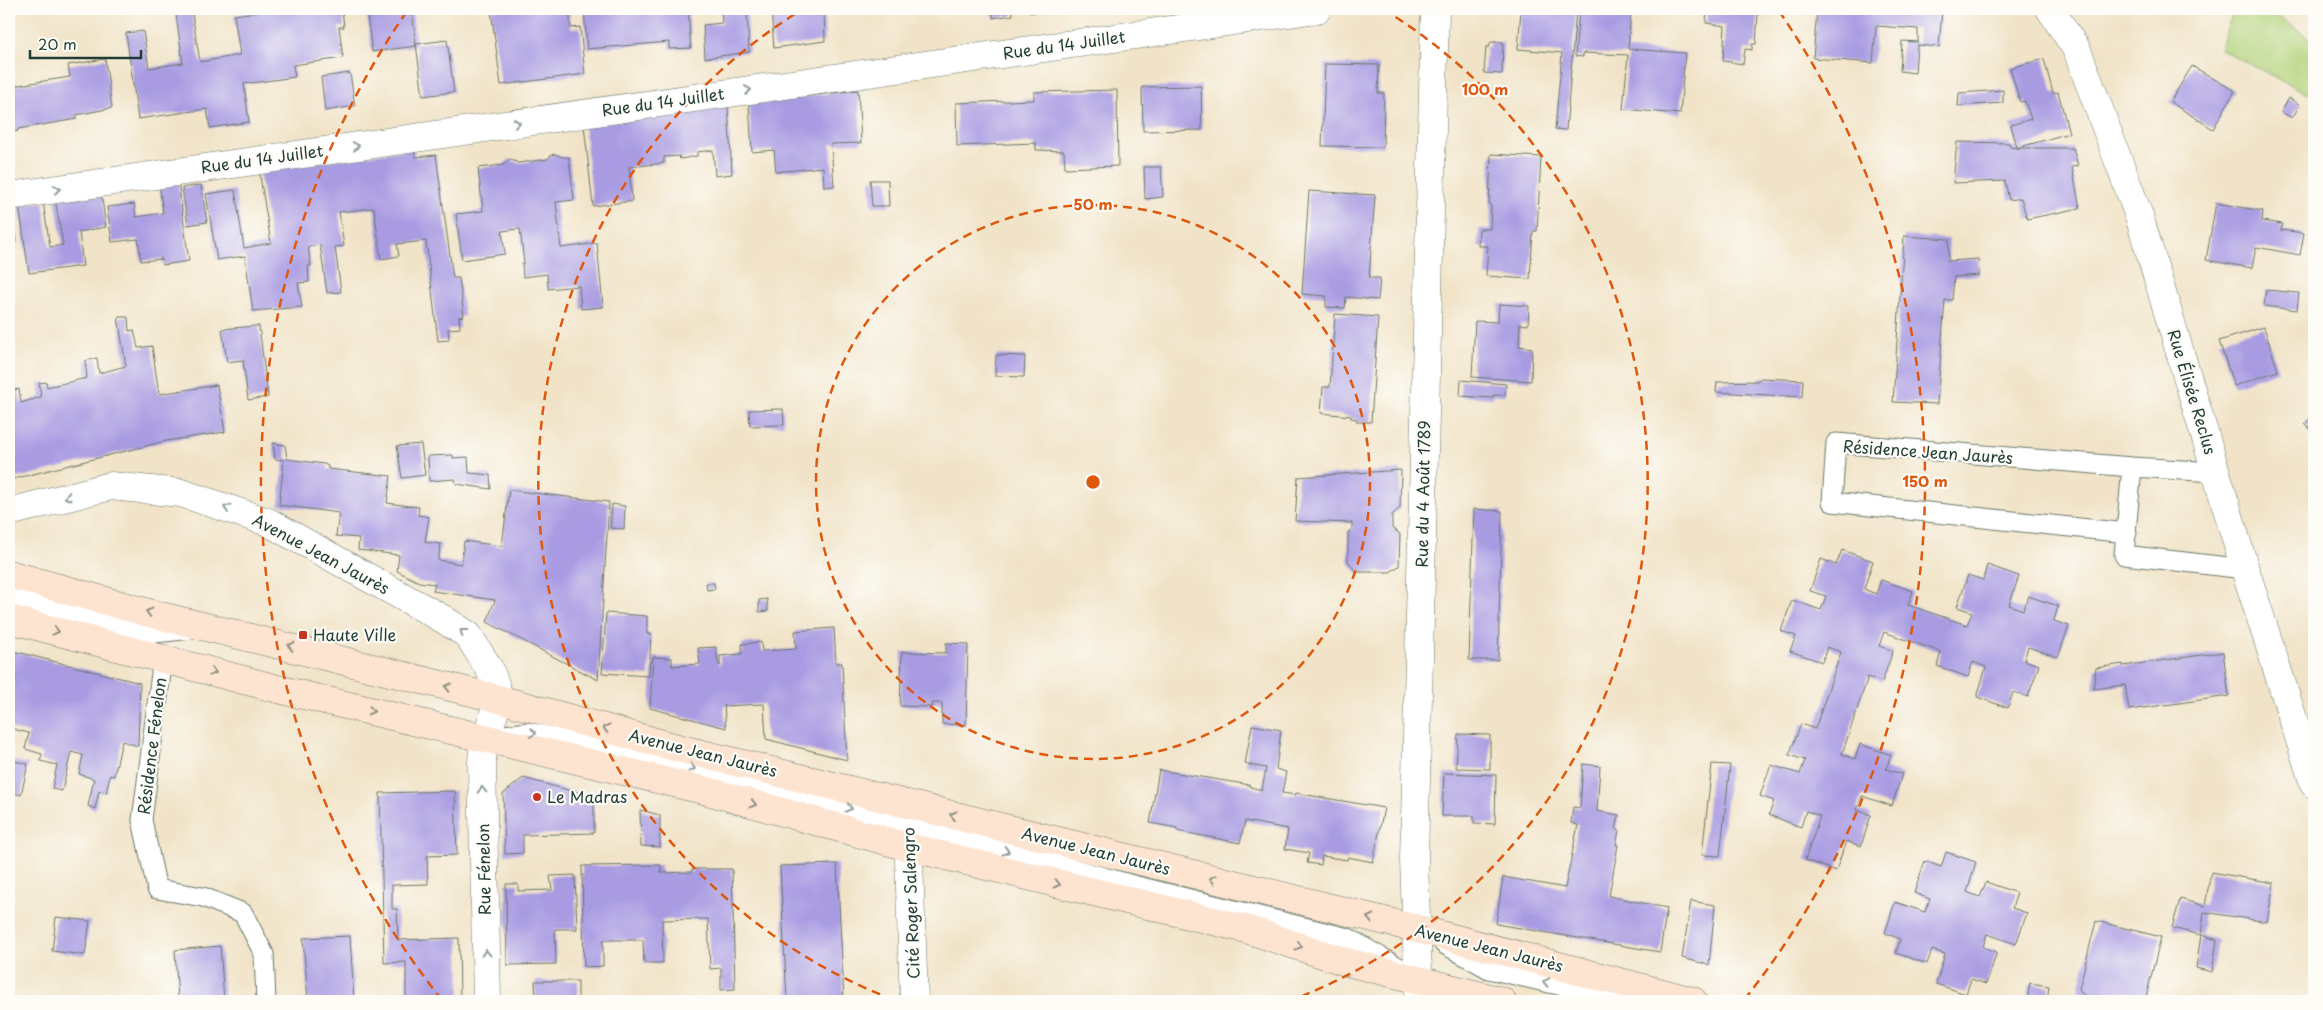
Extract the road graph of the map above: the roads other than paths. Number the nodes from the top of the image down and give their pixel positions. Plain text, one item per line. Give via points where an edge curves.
1 (1317, 9) edge
2 (1435, 9) edge
3 (2050, 9) edge
4 (9, 196) edge
5 (2132, 467) junction
6 (2216, 472) junction
7 (9, 512) edge
8 (2126, 533) junction
9 (2245, 569) junction
10 (9, 574) edge
11 (9, 598) edge
12 (9, 619) edge
13 (213, 627) junction
14 (163, 658) junction
15 (499, 699) junction
16 (485, 738) junction
17 (2314, 784) edge
18 (908, 825) junction
19 (1418, 929) junction
20 (1419, 990) edge
21 (266, 1001) edge
22 (487, 1001) edge
23 (914, 1001) edge
24 (1502, 1001) edge
25 (1628, 1001) edge
26 (1693, 1001) edge

4 -> 1 street, Rue du 14 Juillet
2 - 19 street, Rue du 4 Août 1789 via 1414,860
3 - 6 street, Rue Élisée Reclus via 2077,50 2138,216
5 - 6 lane, Résidence Jean Jaurès
5 - 8 lane
5 - 8 lane, Résidence Jean Jaurès via 1836,443 1832,502
6 - 9 street, Rue Élisée Reclus
15 -> 7 street, Avenue Jean Jaurès via 490,670 468,635 268,522 181,493 110,486
8 - 9 lane via 2124,555
9 - 17 street, Rue Élisée Reclus
13 -> 10 main road, Avenue Jean Jaurès via 149,613
11 - 13 lane via 155,633
12 -> 14 main road, Avenue Jean Jaurès
15 -> 13 main road, Avenue Jean Jaurès
14 -> 16 main road, Avenue Jean Jaurès
14 - 21 lane, Résidence Fénelon via 142,820 157,889 203,897 242,913 264,954
15 - 16 street
18 -> 15 main road, Avenue Jean Jaurès via 674,747
16 -> 18 main road, Avenue Jean Jaurès via 707,791
22 -> 16 street, Rue Fénelon via 482,764
19 -> 18 main road, Avenue Jean Jaurès
18 -> 20 main road, Avenue Jean Jaurès via 1343,961
18 - 23 street, Cité Roger Salengro
19 - 20 street, Rue du 4 Août 1789
25 -> 19 lane via 1489,969
19 - 26 main road, Avenue Jean Jaurès
20 - 24 main road, Avenue Jean Jaurès

